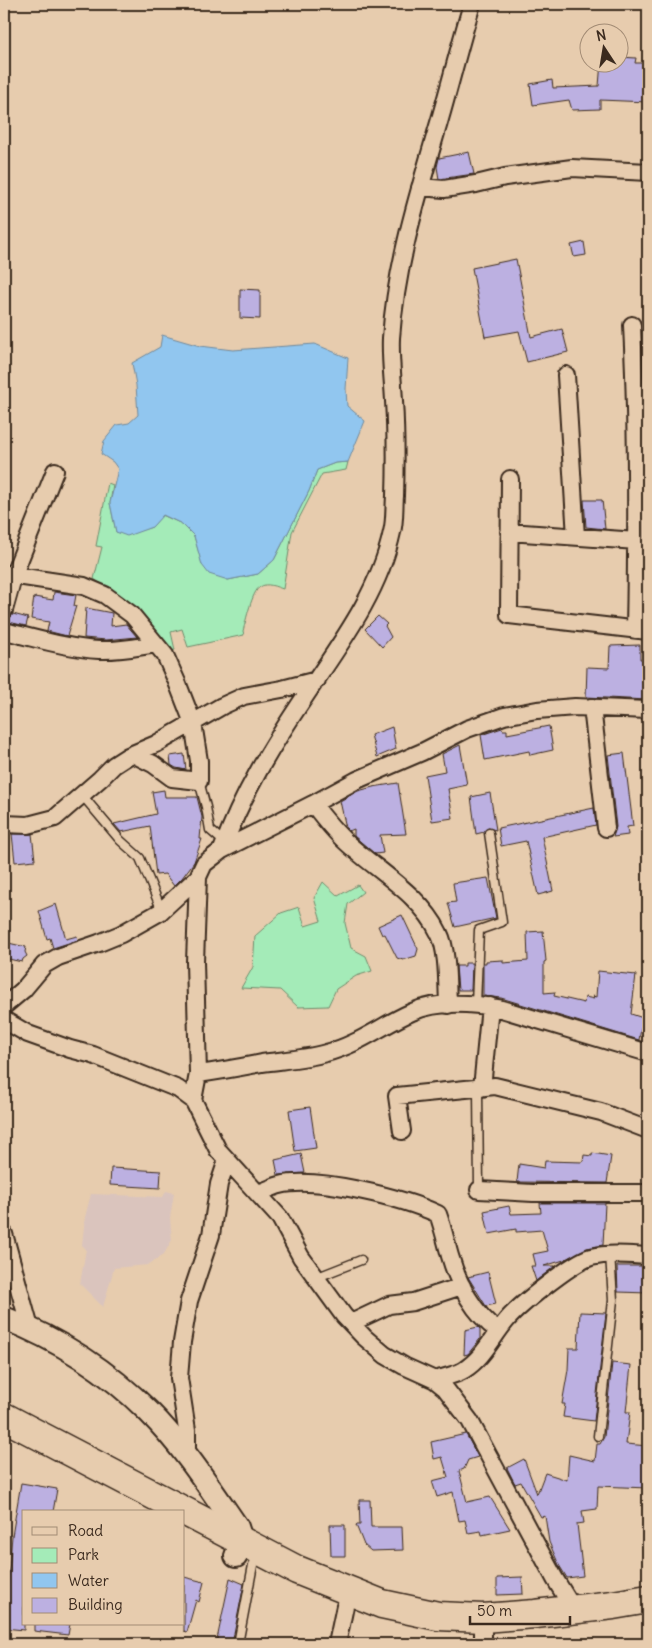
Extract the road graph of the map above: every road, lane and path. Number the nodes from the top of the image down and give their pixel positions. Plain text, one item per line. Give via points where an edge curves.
1 (472, 4) edge
2 (648, 172) edge
3 (420, 188) junction
4 (632, 324) dead end
5 (566, 376) dead end
6 (56, 471) dead end
7 (510, 479) dead end
8 (509, 532) junction
9 (576, 537) junction
10 (637, 541) junction
11 (9, 574) edge
12 (4, 610) edge
13 (642, 630) edge
14 (4, 631) edge
15 (156, 644) junction
16 (316, 680) junction
17 (592, 708) junction
18 (648, 710) edge
19 (193, 723) junction
20 (133, 754) junction
21 (199, 781) junction
22 (82, 795) junction
23 (313, 804) junction
24 (4, 824) edge
25 (606, 828) dead end
26 (489, 833) dead end
27 (223, 846) junction
28 (198, 877) junction
29 (162, 910) junction
30 (448, 1005) junction
31 (483, 1005) junction
32 (4, 1006) edge
33 (4, 1020) edge
34 (648, 1053) edge
35 (198, 1074) junction
36 (480, 1088) junction
37 (193, 1100) junction
38 (648, 1130) edge
39 (402, 1131) dead end
40 (227, 1160) junction
41 (479, 1190) joint
42 (258, 1193) junction
43 (648, 1193) edge
44 (4, 1234) edge
45 (610, 1254) junction
46 (648, 1256) edge
47 (361, 1260) dead end
48 (315, 1278) junction
49 (462, 1286) junction
50 (4, 1318) edge
51 (351, 1323) junction
52 (30, 1328) junction
53 (498, 1331) junction
54 (435, 1380) junction
55 (4, 1417) edge
56 (598, 1436) dead end
57 (4, 1438) edge
58 (187, 1458) junction
59 (142, 1510) edge
60 (166, 1510) edge
61 (185, 1521) edge
62 (185, 1530) edge
63 (243, 1554) junction
64 (648, 1599) edge
65 (345, 1606) junction
66 (574, 1610) junction
67 (648, 1617) edge
68 (483, 1632) edge
69 (238, 1644) edge
70 (337, 1644) edge

1 - 3 street
2 - 3 street via 572,168 444,189
3 - 16 street via 398,275 391,339 396,429 393,530 367,600
4 - 10 street
5 - 9 street
6 - 11 street
7 - 8 street
8 - 9 street
8 - 13 street via 509,615
9 - 10 street
10 - 13 street
11 - 12 street
11 - 15 street via 84,586 105,595 132,615
14 - 15 street via 99,650
15 - 19 street via 165,655
16 - 19 street via 244,696
16 - 27 street via 261,765
17 - 18 street
17 - 23 street via 537,710 504,716 467,729
17 - 25 street
19 - 20 street
19 - 21 street
20 - 21 street via 172,778
20 - 22 street via 114,765
21 - 27 lane via 210,830
22 - 24 street via 55,818 28,825
22 - 29 lane via 120,840 140,858
23 - 27 street
23 - 30 street via 345,842 429,914 440,934 445,957
26 - 31 lane via 502,922 479,930
27 - 28 street via 204,864
28 - 29 street
28 - 35 street via 195,962
29 - 32 street via 121,934 58,956 44,965
30 - 31 street
30 - 35 street via 412,1012 348,1046 326,1053
31 - 34 street
31 - 36 street
33 - 37 street via 28,1034 178,1089
35 - 37 street
36 - 38 street via 495,1086 537,1095 601,1112
36 - 39 street via 397,1096
36 - 41 lane
37 - 40 street via 218,1150
40 - 42 street
40 - 58 street via 219,1184 211,1235 189,1301 182,1342 179,1378 187,1430
41 - 43 street
42 - 48 street via 280,1218
42 - 49 street via 296,1183 325,1185 418,1204 438,1214
44 - 52 street
45 - 46 street
45 - 53 street via 590,1258 574,1266 522,1304
45 - 56 lane via 613,1300
47 - 48 lane
48 - 51 street
49 - 51 street via 413,1302 389,1305
49 - 53 street via 486,1322
50 - 52 street
51 - 54 street via 385,1354
52 - 58 street via 83,1358 112,1379 150,1413
53 - 54 street via 481,1357 463,1371
54 - 66 street via 470,1421
55 - 60 highway
57 - 59 highway
58 - 63 street via 237,1527
61 - 63 highway
62 - 63 highway
63 - 65 highway via 320,1598
63 - 68 highway via 297,1570 382,1604 438,1616
63 - 69 lane
64 - 66 highway
65 - 68 highway via 398,1624 452,1634
65 - 70 street
66 - 68 highway
67 - 68 highway via 507,1635

